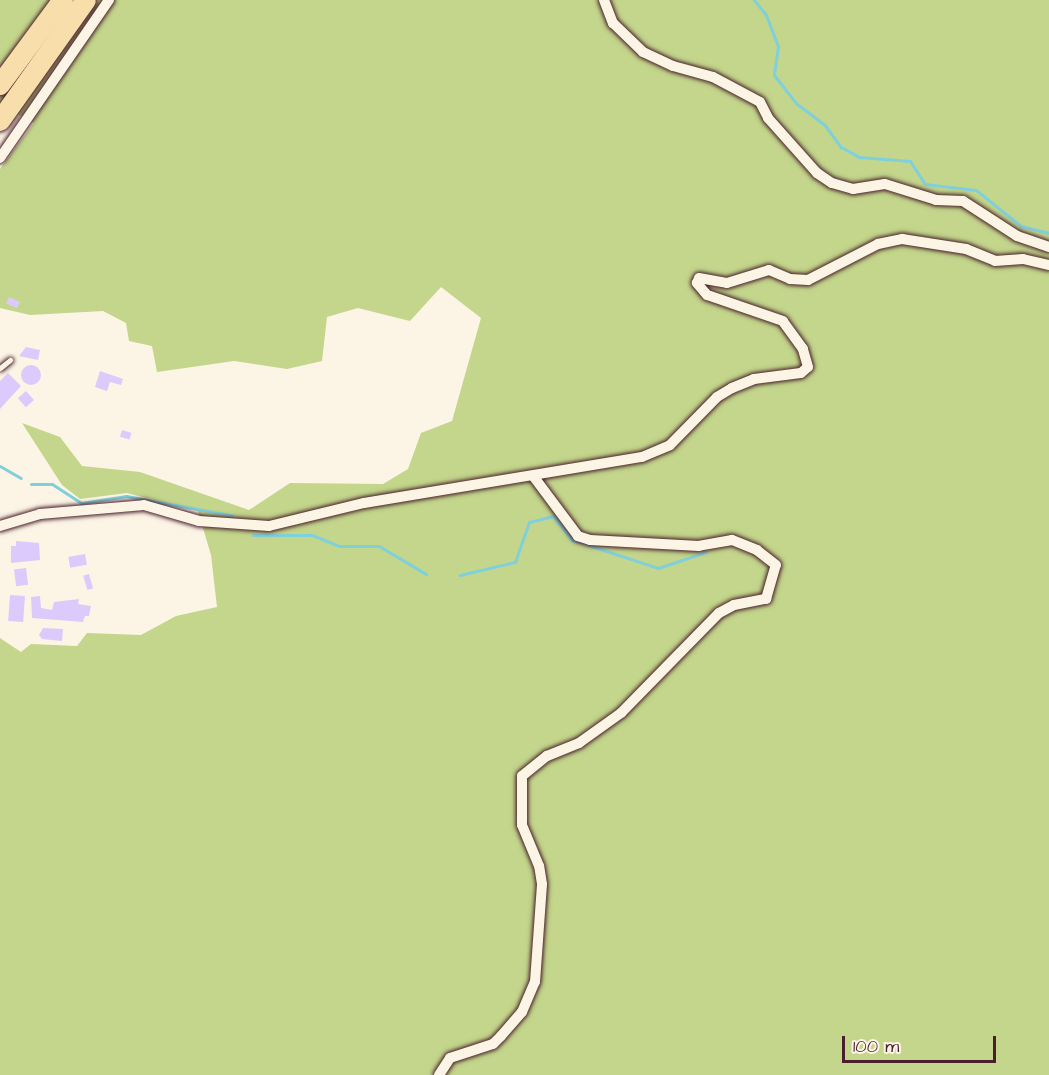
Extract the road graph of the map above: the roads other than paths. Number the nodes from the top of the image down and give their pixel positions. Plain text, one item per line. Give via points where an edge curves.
1 (63, 0) edge
2 (86, 0) edge
3 (109, 0) edge
4 (604, 0) edge
5 (38, 31) junction
6 (0, 73) edge
7 (0, 85) edge
8 (0, 121) edge
9 (0, 158) edge
10 (1049, 247) edge
11 (1049, 265) edge
12 (10, 360) dead end
13 (0, 368) edge
14 (534, 477) junction
15 (0, 526) edge
16 (439, 1075) edge

1 - 5 highway
2 - 8 highway
3 - 9 street
4 - 10 street via 613,23 643,52 673,66 713,77 760,102 768,118 832,183 853,189 885,184 936,201 963,201 1017,236
5 - 6 highway
5 - 7 highway
11 - 14 street via 1023,259 995,261 966,249 902,239 878,244 808,280 790,279 769,270 728,283 699,278 697,283 707,295 783,321 802,349 808,367 801,373 754,379 732,388 717,397 682,436 663,450
12 - 13 lane
14 - 15 street via 364,503 269,526 199,521 144,505 40,514
14 - 16 street via 570,528 590,540 699,546 732,540 757,550 776,565 766,599 734,605 719,613 621,713 579,743 547,756 522,776 522,825 542,884 535,982 522,1012 493,1044 450,1058

